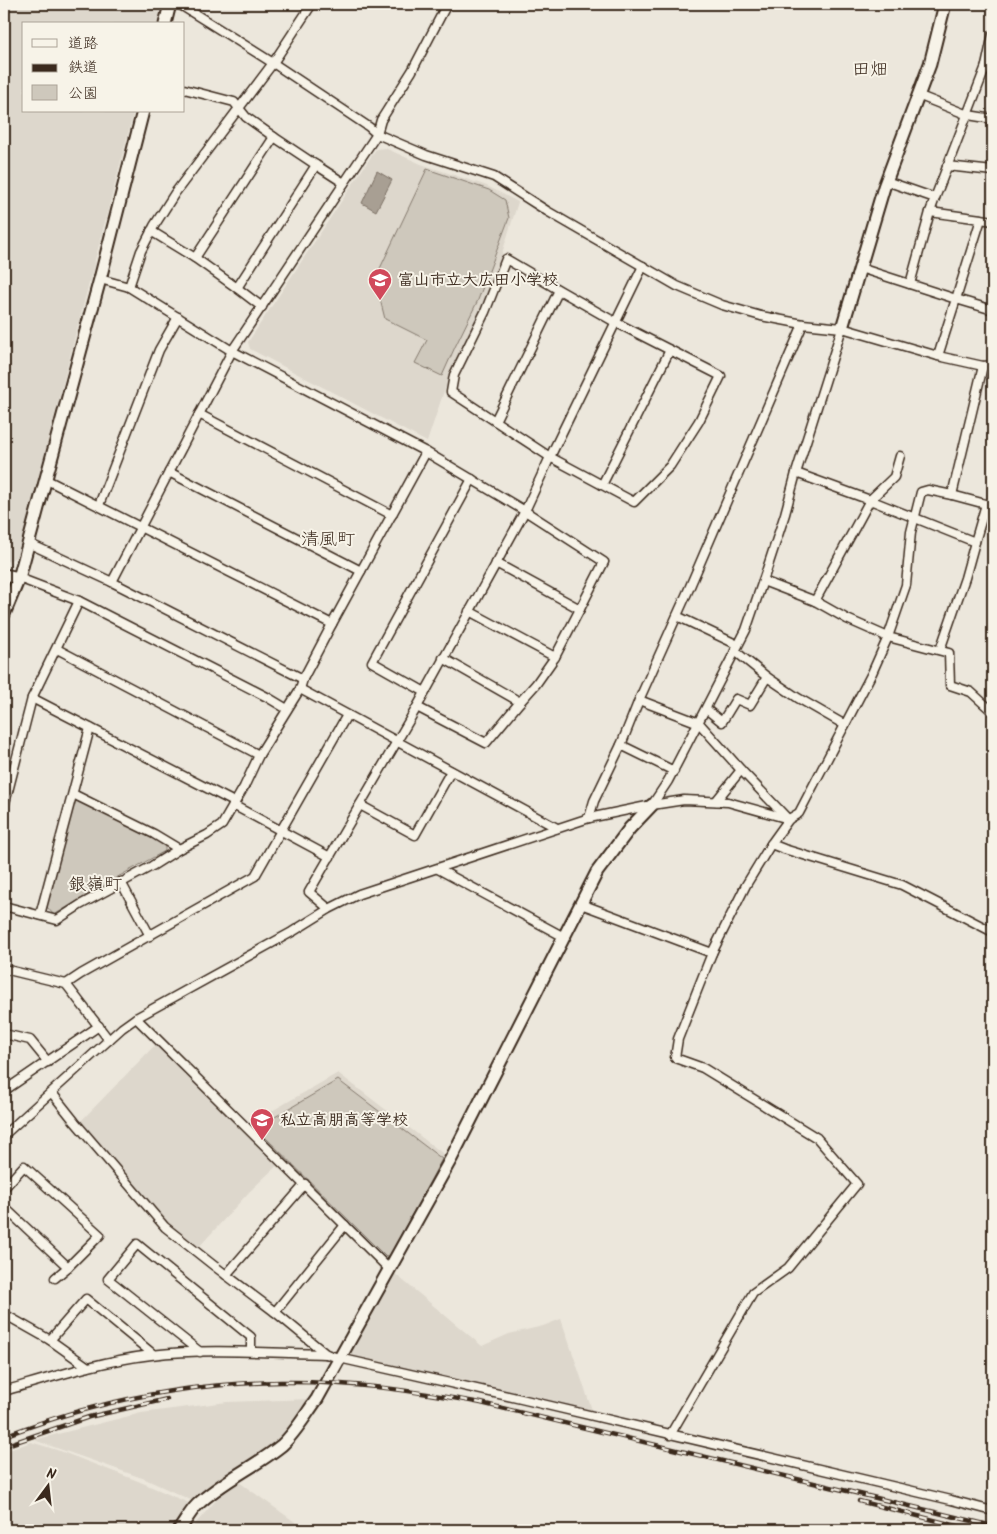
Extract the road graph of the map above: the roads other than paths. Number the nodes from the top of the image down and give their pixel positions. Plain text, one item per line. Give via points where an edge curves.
1 (170, 4) edge
2 (179, 4) edge
3 (312, 4) edge
4 (447, 4) edge
5 (945, 4) edge
6 (166, 22) edge
7 (993, 34) edge
8 (273, 63) junction
9 (990, 67) edge
10 (185, 88) edge
11 (920, 96) junction
12 (238, 108) junction
13 (143, 112) edge
14 (968, 115) junction
15 (993, 119) edge
16 (377, 134) junction
17 (274, 137) junction
18 (316, 165) junction
19 (947, 166) junction
20 (993, 171) edge
21 (886, 181) junction
22 (344, 183) junction
23 (935, 198) junction
24 (930, 212) junction
25 (980, 219) junction
26 (993, 222) edge
27 (151, 231) junction
28 (195, 258) junction
29 (643, 266) junction
30 (860, 268) junction
31 (100, 279) junction
32 (910, 284) junction
33 (130, 287) junction
34 (237, 288) junction
35 (559, 290) junction
36 (956, 299) junction
37 (262, 306) junction
38 (993, 310) edge
39 (178, 317) junction
40 (615, 322) junction
41 (803, 324) junction
42 (842, 328) junction
43 (670, 350) junction
44 (232, 351) junction
45 (938, 356) junction
46 (993, 365) edge
47 (983, 366) junction
48 (199, 414) junction
49 (495, 421) junction
50 (426, 452) junction
51 (900, 456) dead end
52 (550, 457) junction
53 (169, 472) junction
54 (796, 473) junction
55 (46, 479) junction
56 (472, 479) junction
57 (602, 485) junction
58 (952, 495) junction
59 (870, 500) junction
60 (99, 505) junction
61 (989, 505) edge
62 (525, 511) junction
63 (392, 515) junction
64 (914, 518) junction
65 (140, 527) junction
66 (975, 542) junction
67 (28, 543) junction
68 (496, 563) junction
69 (361, 571) junction
70 (4, 575) edge
71 (19, 578) junction
72 (763, 581) junction
73 (112, 582) junction
74 (80, 601) junction
75 (816, 601) junction
76 (580, 609) junction
77 (469, 611) junction
78 (4, 614) edge
79 (677, 616) junction
80 (332, 624) junction
81 (888, 637) junction
82 (737, 648) junction
83 (57, 649) junction
84 (940, 650) junction
85 (555, 657) junction
86 (443, 658) junction
87 (767, 677) junction
88 (302, 679) junction
89 (300, 689) junction
90 (424, 692) junction
91 (32, 698) junction
92 (639, 700) junction
93 (520, 702) junction
94 (416, 706) junction
95 (706, 708) junction
96 (287, 710) junction
97 (993, 712) edge
98 (347, 715) junction
99 (698, 723) junction
100 (845, 725) junction
101 (90, 728) junction
102 (396, 741) junction
103 (622, 745) junction
104 (260, 755) junction
105 (741, 770) junction
106 (451, 771) junction
107 (674, 771) junction
108 (6, 789) edge
109 (73, 794) junction
110 (716, 801) junction
111 (233, 803) junction
112 (360, 805) junction
113 (652, 805) junction
114 (4, 807) edge
115 (589, 818) junction
116 (788, 819) junction
117 (558, 828) junction
118 (282, 830) junction
119 (772, 844) junction
120 (179, 849) junction
121 (330, 858) junction
122 (438, 869) junction
123 (121, 882) junction
124 (581, 904) junction
125 (4, 906) edge
126 (329, 909) junction
127 (40, 915) junction
128 (993, 932) edge
129 (150, 936) junction
130 (564, 937) junction
131 (712, 953) junction
132 (4, 969) edge
133 (66, 984) junction
134 (136, 1018) junction
135 (99, 1026) junction
136 (4, 1034) edge
137 (109, 1040) junction
138 (48, 1062) junction
139 (4, 1091) edge
140 (52, 1093) junction
141 (4, 1135) edge
142 (305, 1184) junction
143 (4, 1188) edge
144 (4, 1207) edge
145 (345, 1225) junction
146 (68, 1267) junction
147 (390, 1270) junction
148 (226, 1275) junction
149 (55, 1278) dead end
150 (275, 1312) junction
151 (4, 1314) edge
152 (50, 1340) junction
153 (251, 1351) junction
154 (200, 1352) junction
155 (153, 1354) junction
156 (326, 1354) junction
157 (339, 1358) junction
158 (88, 1367) junction
159 (4, 1391) edge
160 (670, 1434) junction
161 (993, 1511) edge
162 (179, 1530) edge

1 - 6 street
2 - 8 street
3 - 8 street
4 - 16 street via 412,71 381,120
5 - 11 street
7 - 9 street
8 - 12 street
8 - 16 street
9 - 14 street
10 - 12 street via 234,102
11 - 14 street
11 - 21 street
12 - 17 street
12 - 27 street
13 - 31 street
14 - 15 street
14 - 19 street
16 - 22 street
16 - 29 street via 426,155 494,177
17 - 18 street
17 - 28 street
18 - 22 street
18 - 34 street
19 - 20 street
19 - 23 street
21 - 23 street
21 - 30 street
22 - 37 street
23 - 24 street
24 - 25 street
24 - 32 street
25 - 26 street
25 - 36 street
27 - 28 street
27 - 33 street
28 - 34 street
29 - 40 street
29 - 41 street via 677,286 722,305
30 - 32 street
30 - 42 street
31 - 33 street
31 - 55 street
32 - 36 street
33 - 39 street
34 - 37 street
35 - 40 street
35 - 49 street
35 - 49 street via 506,259 485,312 454,375 450,392
36 - 38 street
36 - 45 street
37 - 44 street
39 - 44 street
39 - 60 street via 159,350
40 - 43 street
40 - 52 street
41 - 42 street
41 - 79 street
42 - 45 street
42 - 54 street
43 - 57 street
43 - 57 street via 720,376 699,421 670,466 634,502
44 - 48 street
44 - 50 street
45 - 47 street
46 - 47 street
47 - 58 street
48 - 53 street
48 - 63 street
49 - 52 street
50 - 56 street
50 - 63 street
51 - 59 street via 894,477
52 - 57 street
52 - 62 street
53 - 65 street
53 - 69 street
54 - 59 street
54 - 72 street
55 - 60 street
55 - 67 street
56 - 62 street
56 - 90 street via 372,662
58 - 61 street
58 - 64 street via 928,490 921,492
59 - 64 street
59 - 75 street
60 - 65 street
61 - 66 street
62 - 68 street
62 - 76 street via 604,562
63 - 69 street
64 - 66 street
64 - 81 street via 906,585
65 - 73 street
65 - 80 street
66 - 84 street
67 - 71 street
67 - 73 street
68 - 76 street
68 - 77 street
69 - 80 street
70 - 71 street
71 - 74 street
71 - 78 street
72 - 75 street
72 - 82 street
73 - 88 street
74 - 83 street
74 - 96 street
75 - 81 street
76 - 85 street
77 - 85 street
77 - 86 street
79 - 82 street
79 - 92 street
80 - 88 street
81 - 84 street
81 - 100 street
82 - 87 street
82 - 95 street
83 - 91 street
83 - 104 street
84 - 97 street via 949,653 950,685 971,692
85 - 93 street
86 - 90 street
86 - 93 street
87 - 95 street via 750,705 736,700 722,722
87 - 100 street
88 - 89 street
89 - 96 street
89 - 98 street
90 - 94 street
91 - 101 street
91 - 108 street
92 - 99 street
92 - 103 street
93 - 94 street via 486,743
94 - 102 street
95 - 99 street
96 - 104 street
98 - 102 street
98 - 118 street
99 - 105 street
99 - 107 street
100 - 116 street via 799,812
101 - 109 street
101 - 111 street
102 - 106 street
102 - 112 street
103 - 107 street
103 - 115 street
104 - 111 street
105 - 110 street
105 - 116 street
106 - 112 street via 415,835
106 - 117 street
107 - 113 street
108 - 114 street
109 - 120 street
109 - 127 street
110 - 113 street via 684,800
110 - 116 street
111 - 118 street
111 - 120 street via 222,825
112 - 121 street
113 - 115 street
113 - 124 street via 606,859
115 - 117 street
116 - 119 street
117 - 122 street
118 - 121 street
118 - 129 street via 256,876
119 - 128 street via 902,885
119 - 131 street via 746,885
120 - 123 street
121 - 126 street via 309,892
122 - 126 street via 359,894
122 - 130 street
123 - 127 street via 57,920
123 - 129 street
124 - 130 street
124 - 131 street
125 - 127 street
126 - 134 street
129 - 133 street
130 - 147 street via 452,1157
131 - 160 street via 678,1039 675,1058 703,1068 817,1138 857,1184 788,1268 753,1294
132 - 133 street
133 - 135 street
134 - 137 street
134 - 142 street
135 - 137 street
135 - 138 street
136 - 138 street via 30,1040
137 - 140 street
138 - 139 street
140 - 141 street
140 - 148 street via 165,1227
142 - 145 street
142 - 148 street
143 - 146 street via 24,1166 100,1235
144 - 146 street
145 - 147 street
145 - 150 street
146 - 149 street
147 - 157 street
148 - 150 street
150 - 156 street
151 - 152 street
152 - 155 street via 86,1299
152 - 158 street
153 - 154 street
153 - 154 street via 251,1337 137,1244 108,1279
153 - 156 street
154 - 155 street
155 - 158 street
156 - 157 street
157 - 160 street
157 - 162 street via 317,1399 284,1443 214,1491 196,1506
158 - 159 street
160 - 161 street

